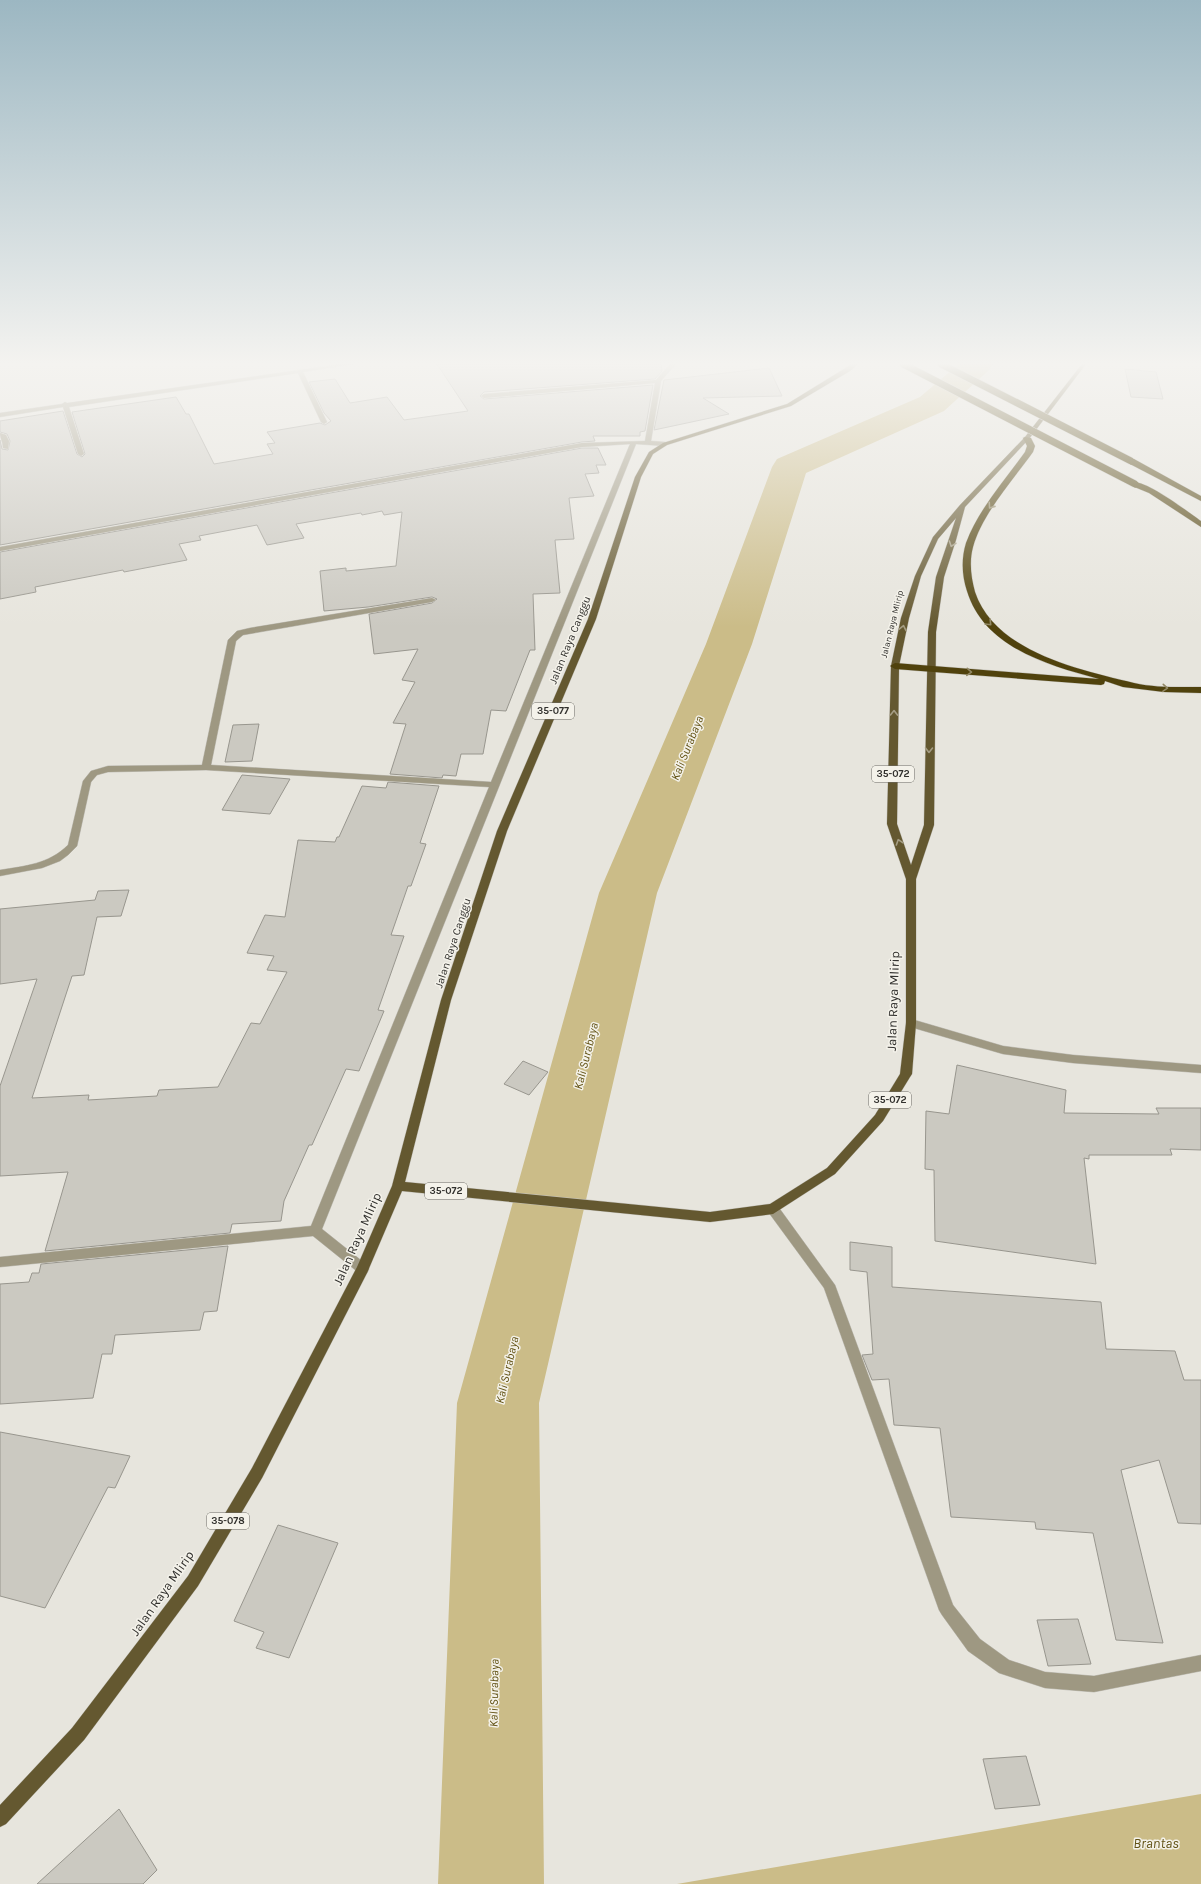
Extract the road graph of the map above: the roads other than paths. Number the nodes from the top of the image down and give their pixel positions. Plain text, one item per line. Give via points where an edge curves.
1 (543, 452) edge
2 (630, 452) edge
3 (653, 452) edge
4 (1014, 452) edge
5 (1029, 452) edge
6 (1073, 452) edge
7 (1113, 452) edge
8 (1152, 491) junction
9 (1201, 499) edge
10 (962, 506) junction
11 (1201, 517) edge
12 (1201, 525) edge
13 (0, 549) edge
14 (432, 600) dead end
15 (895, 666) junction
16 (930, 669) junction
17 (1130, 684) junction
18 (1201, 690) edge
19 (206, 767) junction
20 (494, 785) junction
21 (0, 873) edge
22 (911, 879) junction
23 (912, 1023) junction
24 (1201, 1069) edge
25 (398, 1186) junction
26 (773, 1209) junction
27 (315, 1231) junction
28 (0, 1262) edge
29 (363, 1269) junction
30 (1201, 1663) edge
31 (0, 1818) edge

1 - 13 street
2 - 20 street
3 - 25 main road, Jalan Raya Canggu / 35-077 via 638,477 592,618 502,831 446,1000
4 - 10 main road, Jalan Raya Mlirip / 35-072
5 -> 17 highway via 984,516 971,542 966,568 969,593 976,609 989,625 1018,647 1061,666
6 - 8 highway, bridge
7 - 9 highway, bridge
8 - 11 highway
8 - 12 highway
15 -> 10 main road, Jalan Raya Mlirip / 35-072 via 905,618 918,576 935,538
10 -> 16 main road, Jalan Raya Mlirip / 35-072 via 940,577 932,632
14 - 19 street via 250,630 235,636 232,640
15 - 16 highway
22 -> 15 main road, Jalan Raya Mlirip / 35-072 via 892,824
16 -> 17 highway
16 -> 22 main road, Jalan Raya Mlirip / 35-072 via 929,825
17 -> 18 highway via 1164,689
19 - 20 street
19 - 21 street via 108,769 94,773 87,781 72,846 67,853 48,864
20 - 27 street
22 - 23 main road, Jalan Raya Mlirip / 35-072
23 - 24 street via 1003,1050 1073,1060
23 - 26 main road, Jalan Raya Mlirip / 35-072 via 906,1074 879,1118 831,1171
25 - 26 main road, Jalan Raya Mlirip / 35-072 via 710,1217
25 - 29 main road, Jalan Raya Mlirip / 35-078
26 - 30 street via 829,1285 947,1610 974,1645 1005,1667 1044,1680 1094,1684
27 - 28 street
27 - 29 street
29 - 31 main road, Jalan Raya Mlirip / 35-078 via 256,1473 193,1581 78,1734

